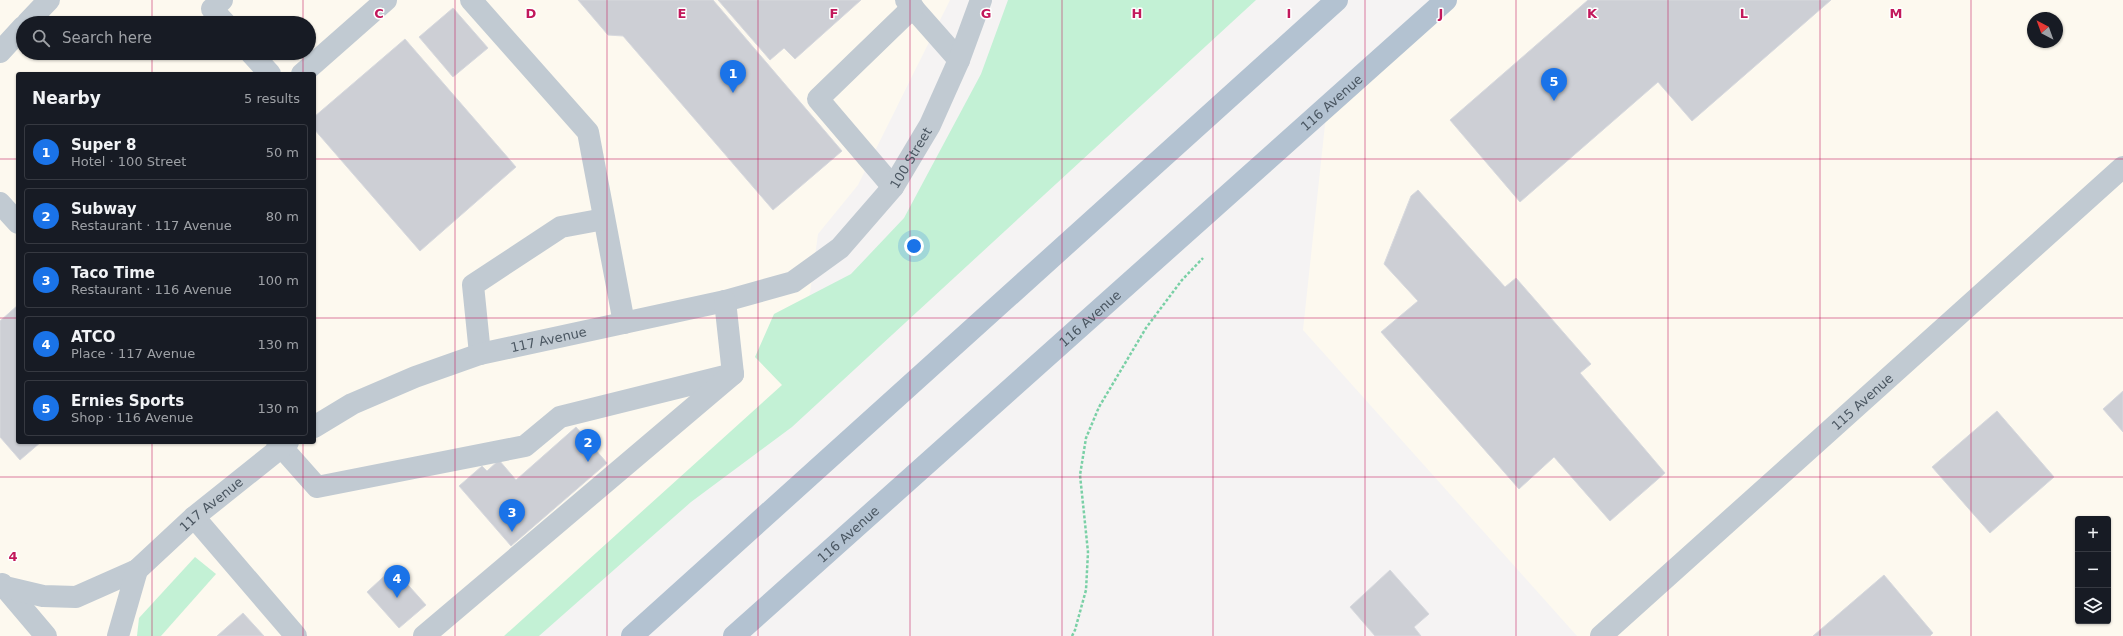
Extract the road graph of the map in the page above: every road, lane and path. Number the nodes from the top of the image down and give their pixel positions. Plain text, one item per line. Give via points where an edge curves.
1 (49, 0) edge
2 (222, 0) edge
3 (386, 0) edge
4 (471, 0) edge
5 (981, 0) edge
6 (1337, 0) edge
7 (1446, 0) edge
8 (910, 4) edge
9 (34, 16) edge
10 (218, 16) edge
11 (16, 35) edge
12 (0, 52) edge
13 (258, 60) edge
14 (960, 60) junction
15 (268, 72) edge
16 (304, 72) edge
17 (2123, 167) edge
18 (893, 187) junction
19 (0, 203) edge
20 (604, 219) junction
21 (16, 221) edge
22 (1207, 254) dead end
23 (793, 282) joint
24 (725, 301) junction
25 (624, 323) junction
26 (480, 354) junction
27 (733, 374) junction
28 (316, 426) edge
29 (281, 444) edge
30 (283, 444) edge
31 (194, 517) junction
32 (137, 570) junction
33 (2, 584) edge
34 (46, 636) edge
35 (118, 636) edge
36 (296, 636) edge
37 (424, 636) edge
38 (632, 636) edge
39 (734, 636) edge
40 (1072, 636) edge
41 (1601, 636) edge

1 - 9 street
2 - 10 street via 212,9
3 - 16 street
4 - 20 street via 588,132
5 - 14 street, 100 Street
6 - 38 main road
7 - 39 main road, 116 Avenue
8 - 14 street
8 - 18 street via 818,99
11 - 12 street
13 - 15 street
14 - 18 street, 100 Street via 930,125
17 - 41 street, 115 Avenue
18 - 23 street, 100 Street via 840,248
19 - 21 street
20 - 25 street
20 - 26 street via 561,227 473,285
22 - 40 path via 1182,280 1146,328 1099,407 1086,438 1080,475 1088,552 1086,590
23 - 24 street, 117 Avenue
24 - 25 street, 117 Avenue
24 - 27 street
25 - 26 street, 117 Avenue
26 - 28 street, 117 Avenue via 415,377 359,401
27 - 30 street via 560,416 525,446 316,487
27 - 37 street
29 - 31 street, 117 Avenue
31 - 32 street, 117 Avenue
31 - 36 street
32 - 33 street, 117 Avenue via 76,597 43,596
32 - 35 street
33 - 34 street

